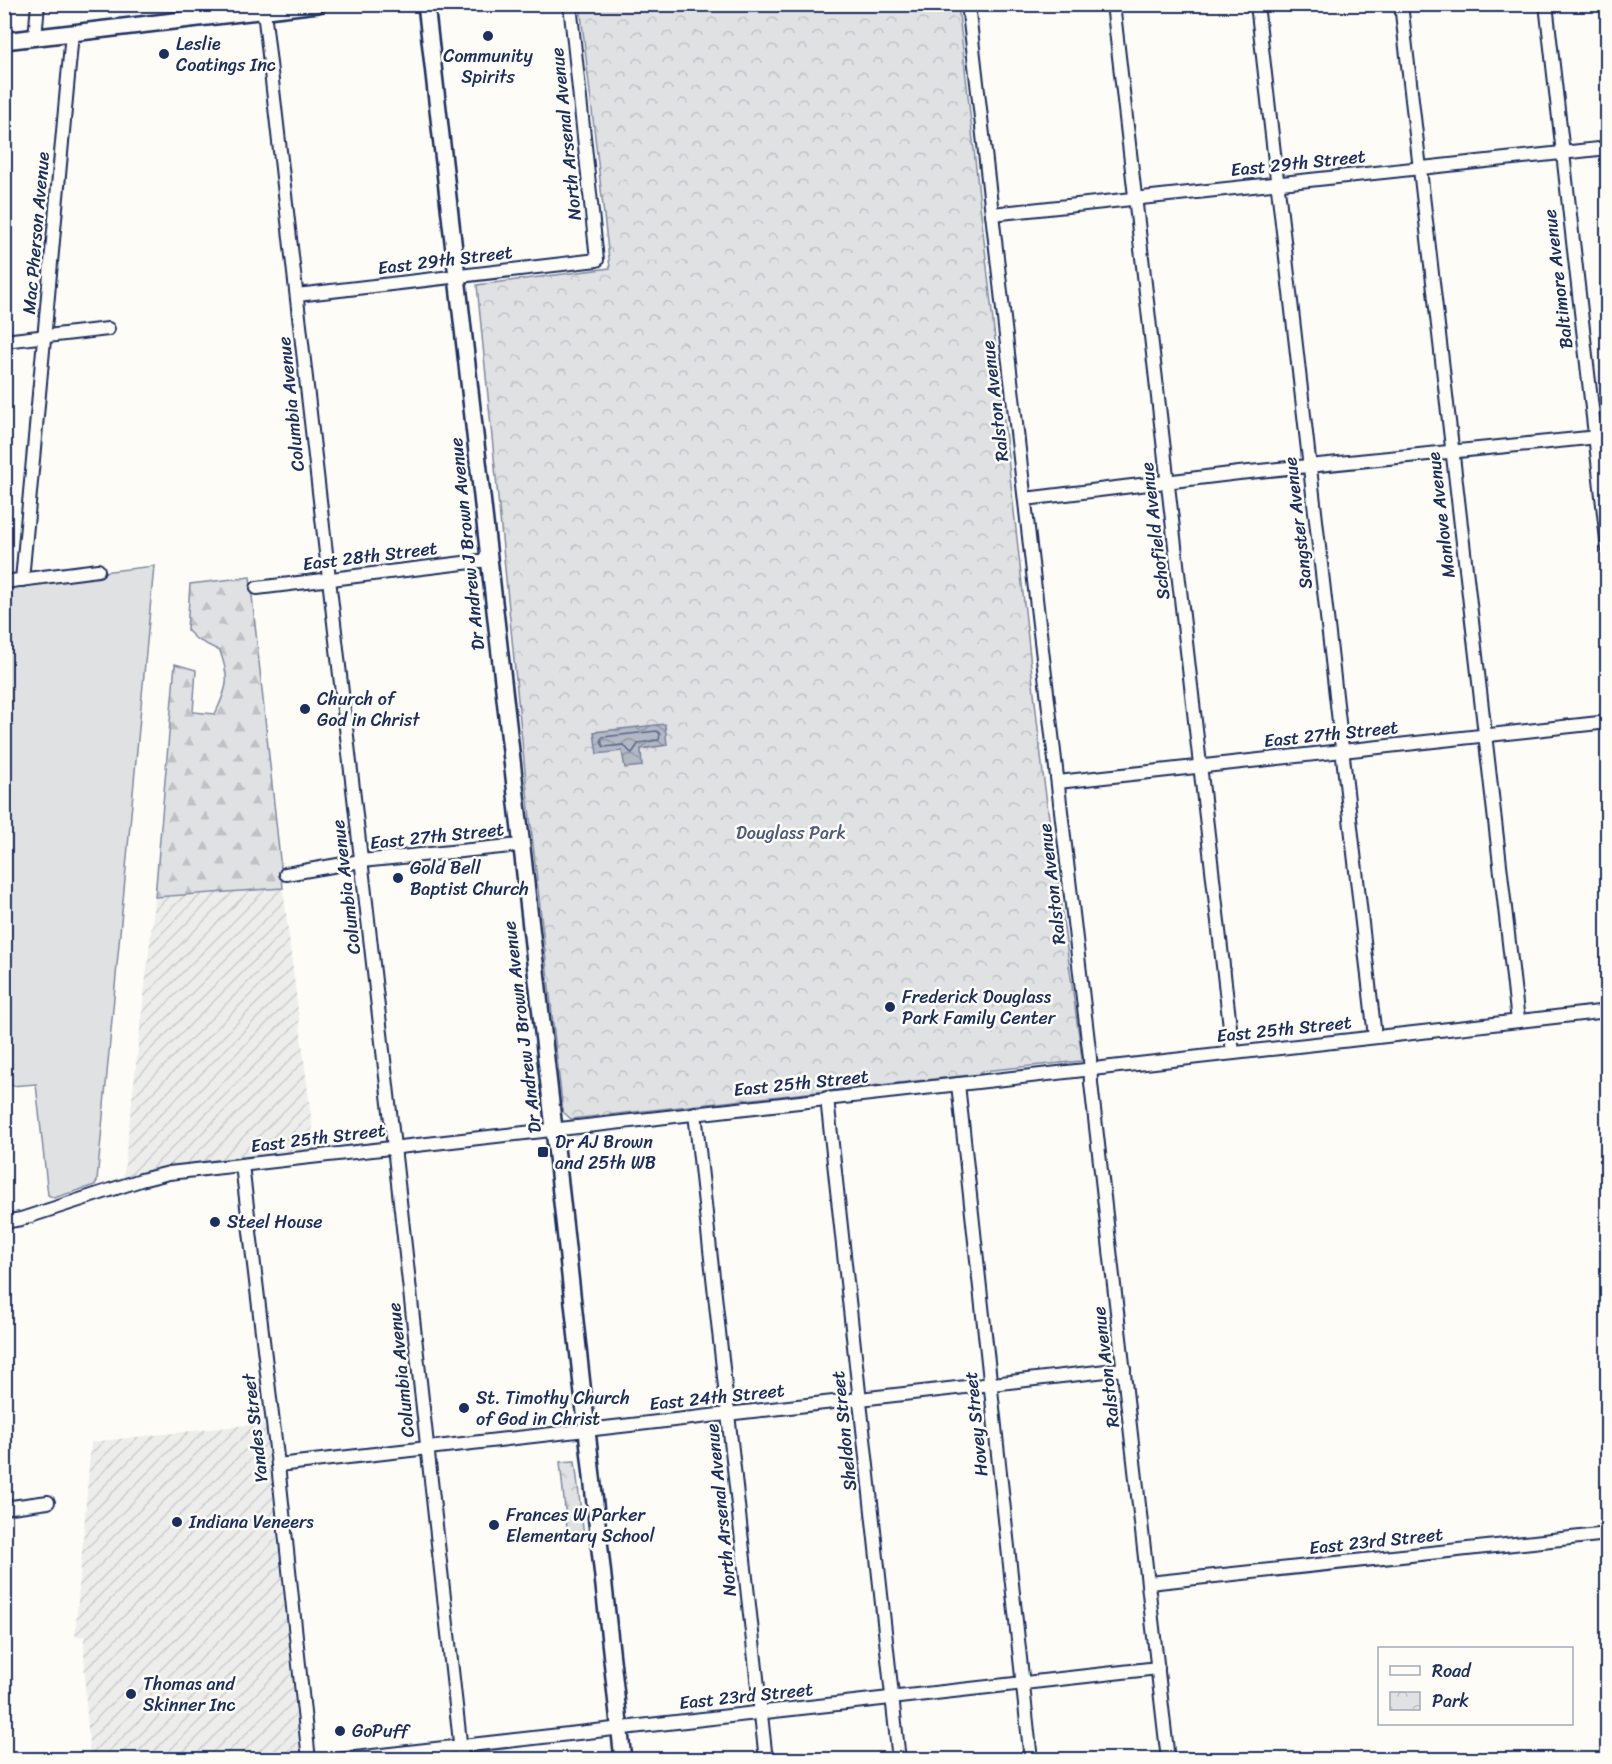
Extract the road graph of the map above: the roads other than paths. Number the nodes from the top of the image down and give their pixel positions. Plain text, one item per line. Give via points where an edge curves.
1 (38, 4) edge
2 (318, 4) edge
3 (426, 4) edge
4 (570, 4) edge
5 (968, 4) edge
6 (1113, 4) edge
7 (1257, 4) edge
8 (1401, 4) edge
9 (1546, 4) edge
10 (264, 11) junction
11 (72, 33) junction
12 (35, 38) junction
13 (4, 42) edge
14 (1608, 148) edge
15 (1562, 153) junction
16 (1420, 168) junction
17 (1277, 183) junction
18 (1135, 199) junction
19 (992, 214) junction
20 (597, 261) joint
21 (456, 276) junction
22 (297, 295) junction
23 (108, 329) dead end
24 (45, 336) junction
25 (4, 341) edge
26 (1601, 436) edge
27 (1452, 452) junction
28 (1310, 466) junction
29 (1167, 482) junction
30 (1024, 499) junction
31 (1608, 549) edge
32 (488, 560) junction
33 (98, 570) dead end
34 (328, 579) junction
35 (22, 580) junction
36 (4, 582) edge
37 (257, 588) dead end
38 (1608, 722) edge
39 (1485, 736) junction
40 (1343, 752) junction
41 (1201, 766) junction
42 (1058, 782) junction
43 (521, 845) junction
44 (362, 861) junction
45 (285, 874) dead end
46 (1608, 1011) edge
47 (1518, 1021) junction
48 (1376, 1037) junction
49 (1233, 1053) junction
50 (1091, 1069) junction
51 (958, 1084) junction
52 (827, 1098) junction
53 (695, 1113) junction
54 (554, 1129) junction
55 (394, 1147) junction
56 (242, 1165) junction
57 (4, 1222) edge
58 (1124, 1369) junction
59 (990, 1384) junction
60 (859, 1399) junction
61 (728, 1414) junction
62 (587, 1430) junction
63 (427, 1448) junction
64 (278, 1465) junction
65 (48, 1502) dead end
66 (4, 1508) edge
67 (1608, 1534) edge
68 (1149, 1584) junction
69 (1158, 1668) junction
70 (1023, 1684) junction
71 (892, 1698) junction
72 (762, 1713) junction
73 (620, 1729) junction
74 (460, 1746) junction
75 (309, 1760) edge
76 (337, 1760) edge
77 (462, 1760) edge
78 (624, 1760) edge
79 (766, 1760) edge
80 (899, 1760) edge
81 (1031, 1760) edge
82 (1168, 1760) edge

1 - 12 street
2 - 10 main road
3 - 21 main road, Dr Andrew J Brown Avenue
4 - 20 street, North Arsenal Avenue
5 - 19 street, Ralston Avenue
6 - 18 street, Schofield Avenue
7 - 17 street, Sangster Avenue
8 - 16 street, Manlove Avenue
9 - 15 street, Baltimore Avenue
10 - 11 main road
10 - 22 street, Columbia Avenue
11 - 12 main road
11 - 24 street, Mac Pherson Avenue
12 - 13 main road
14 - 15 street, East 29th Street
15 - 16 street, East 29th Street
15 - 26 street, Baltimore Avenue
16 - 17 street, East 29th Street
16 - 27 street, Manlove Avenue
17 - 18 street, East 29th Street
17 - 28 street, Sangster Avenue
18 - 19 street, East 29th Street
18 - 29 street, Schofield Avenue
19 - 30 street, Ralston Avenue
20 - 21 street, East 29th Street
21 - 22 street, East 29th Street
21 - 32 main road, Dr Andrew J Brown Avenue
22 - 34 street, Columbia Avenue
23 - 24 street
24 - 25 street
24 - 35 street, Mac Pherson Avenue
26 - 27 street
26 - 31 street, Baltimore Avenue
27 - 28 street
27 - 39 street, Manlove Avenue
28 - 29 street
28 - 40 street, Sangster Avenue
29 - 30 street
29 - 41 street, Schofield Avenue
30 - 42 street, Ralston Avenue
32 - 34 street, East 28th Street
32 - 43 main road, Dr Andrew J Brown Avenue
33 - 35 street
34 - 37 street, East 28th Street
34 - 44 street, Columbia Avenue
35 - 36 street
38 - 39 street, East 27th Street
39 - 40 street, East 27th Street
39 - 47 street, Manlove Avenue
40 - 41 street, East 27th Street
40 - 48 street, Sangster Avenue
41 - 42 street, East 27th Street
41 - 49 street, Schofield Avenue
42 - 50 street, Ralston Avenue
43 - 44 street, East 27th Street
43 - 54 main road, Dr Andrew J Brown Avenue
44 - 45 street, East 27th Street
44 - 55 street, Columbia Avenue
46 - 47 street, East 25th Street
47 - 48 street, East 25th Street
48 - 49 street, East 25th Street
49 - 50 street, East 25th Street
50 - 51 street, East 25th Street
50 - 58 street, Ralston Avenue
51 - 52 street, East 25th Street
51 - 59 street, Hovey Street
52 - 53 street, East 25th Street
52 - 60 street, Sheldon Street
53 - 54 street, East 25th Street
53 - 61 street, North Arsenal Avenue
54 - 55 street, East 25th Street
54 - 62 main road, Dr Andrew J Brown Avenue
55 - 56 street, East 25th Street
55 - 63 street, Columbia Avenue
56 - 57 street, East 25th Street via 158,1176
56 - 64 street, Yandes Street
58 - 59 street, East 24th Street
58 - 68 street, Ralston Avenue
59 - 60 street, East 24th Street
59 - 70 street, Hovey Street
60 - 61 street, East 24th Street
60 - 71 street, Sheldon Street
61 - 62 street, East 24th Street
61 - 72 street, North Arsenal Avenue
62 - 63 street, East 24th Street
62 - 73 main road, Dr Andrew J Brown Avenue
63 - 64 street, East 24th Street
63 - 74 street, Columbia Avenue
64 - 75 street, Yandes Street
65 - 66 street
67 - 68 street, East 23rd Street
68 - 69 street, Ralston Avenue
69 - 70 street, East 23rd Street
69 - 82 street, Ralston Avenue
70 - 71 street, East 23rd Street
70 - 81 street, Hovey Street
71 - 72 street, East 23rd Street
71 - 80 street, Sheldon Street
72 - 73 street, East 23rd Street
72 - 79 street, North Arsenal Avenue
73 - 74 street, East 23rd Street
73 - 78 main road, Dr Andrew J Brown Avenue
74 - 76 street, East 23rd Street
74 - 77 street, Columbia Avenue

